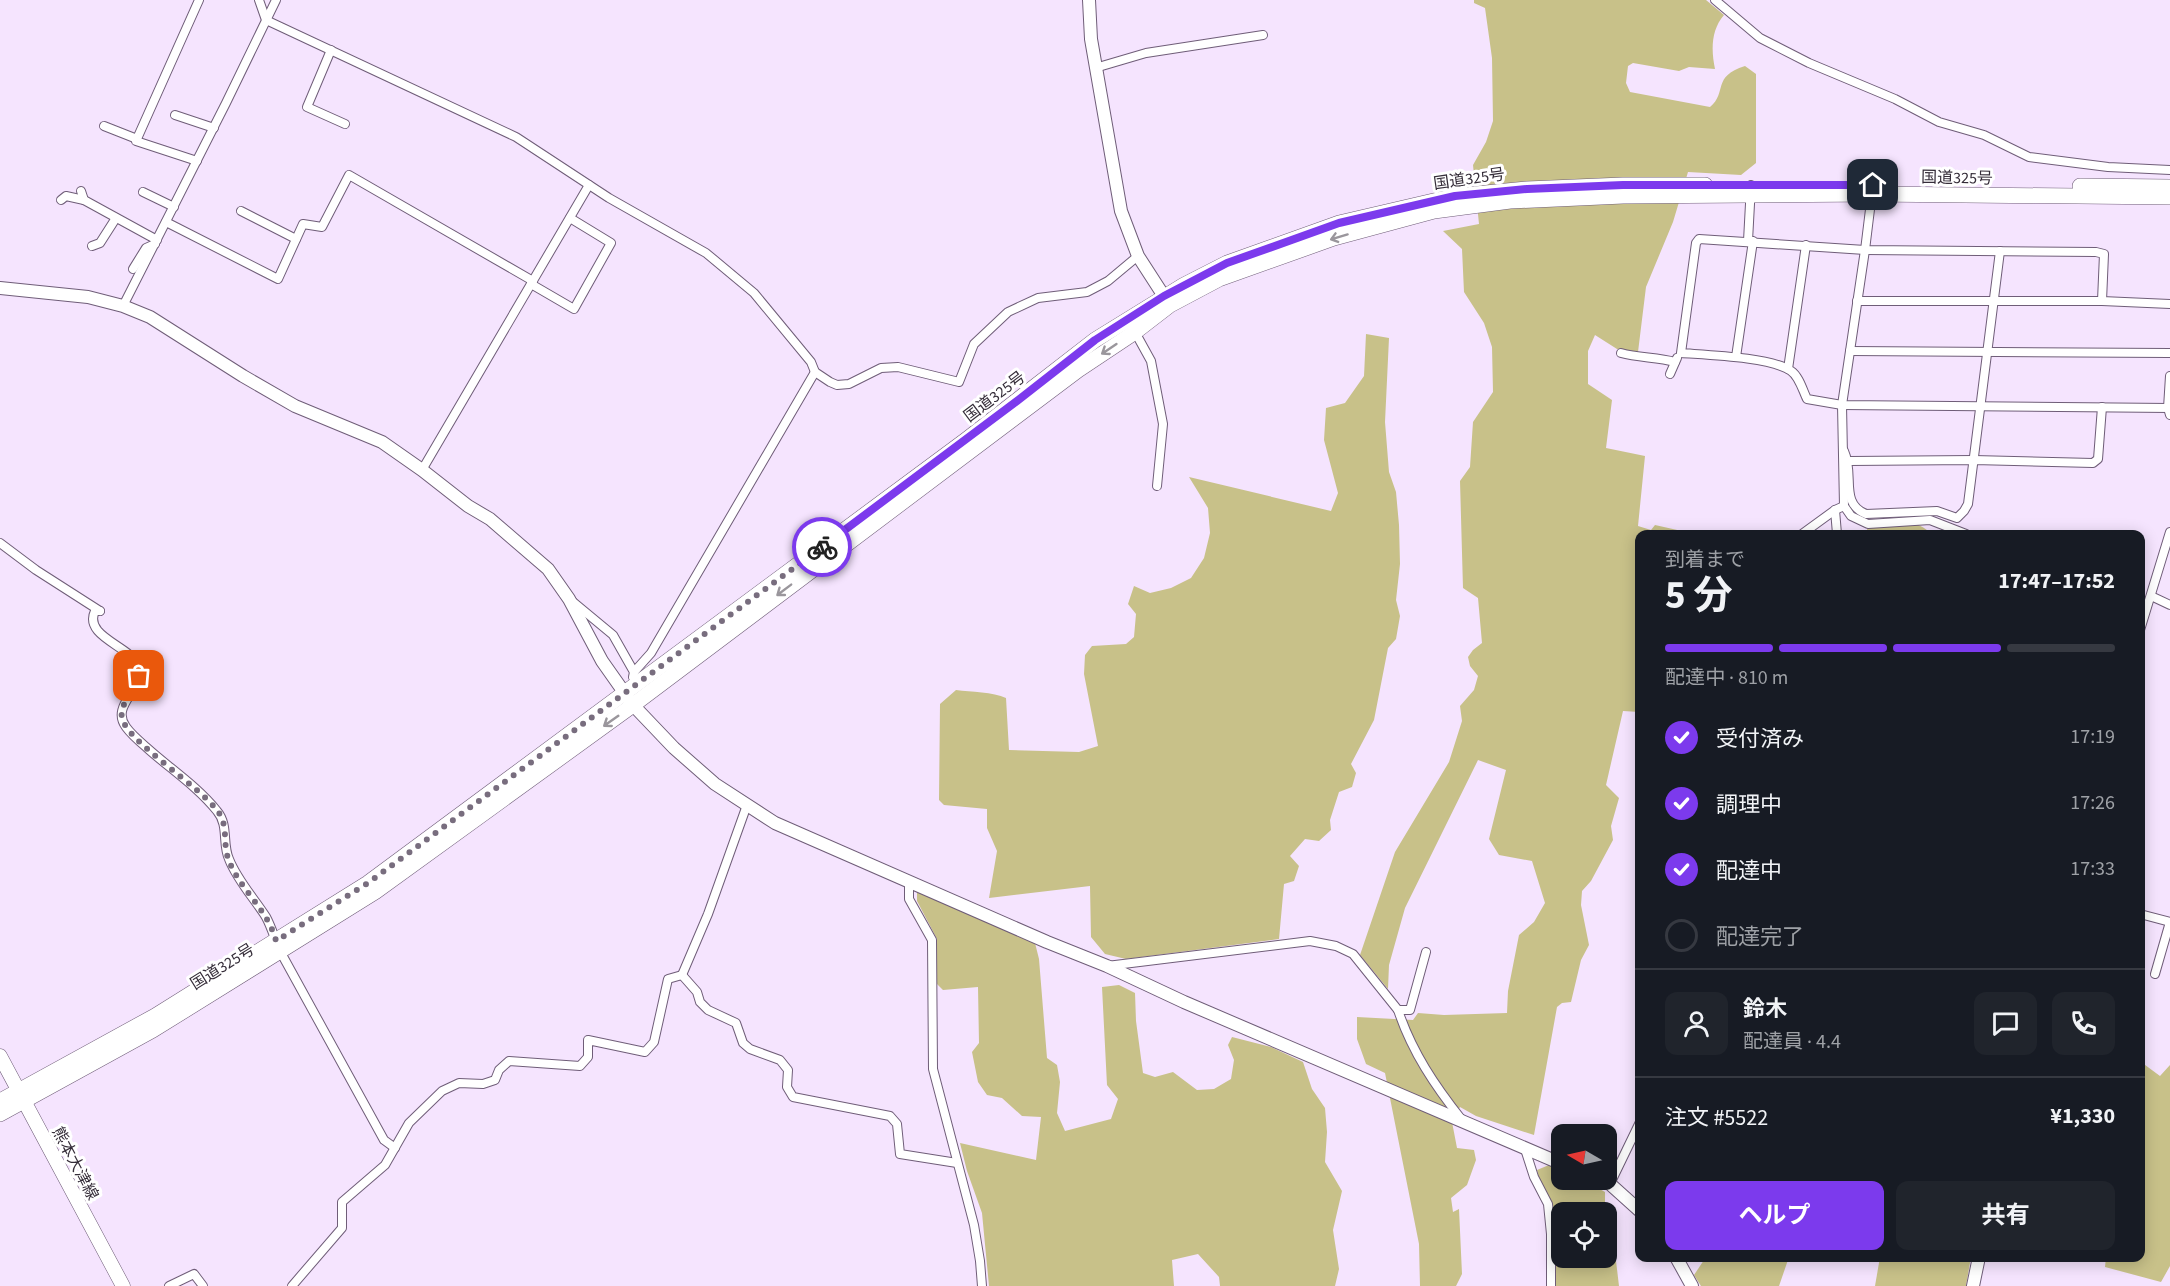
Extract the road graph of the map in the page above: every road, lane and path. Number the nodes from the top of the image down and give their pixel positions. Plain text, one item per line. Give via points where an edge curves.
1 (199, 0) edge
2 (259, 0) edge
3 (276, 0) edge
4 (1089, 0) edge
5 (1715, 0) edge
6 (266, 20) junction
7 (1263, 35) dead end
8 (331, 50) junction
9 (1095, 68) junction
10 (175, 115) dead end
11 (345, 124) dead end
12 (104, 126) dead end
13 (214, 128) junction
14 (137, 139) junction
15 (197, 161) junction
16 (2170, 170) edge
17 (589, 185) junction
18 (2170, 187) edge
19 (1872, 189) junction
20 (1750, 190) junction
21 (81, 191) dead end
22 (143, 192) dead end
23 (2170, 197) edge
24 (62, 200) dead end
25 (84, 201) junction
26 (174, 207) junction
27 (241, 211) dead end
28 (116, 218) junction
29 (570, 218) junction
30 (166, 222) junction
31 (296, 239) junction
32 (1750, 241) junction
33 (156, 242) junction
34 (1806, 245) junction
35 (92, 246) dead end
36 (1865, 250) junction
37 (2000, 250) junction
38 (1138, 256) junction
39 (133, 269) dead end
40 (532, 282) junction
41 (0, 288) edge
42 (1167, 301) junction
43 (1857, 301) junction
44 (1994, 301) junction
45 (2102, 302) junction
46 (2170, 304) edge
47 (123, 306) junction
48 (1135, 332) junction
49 (1850, 351) junction
50 (1988, 352) junction
51 (1621, 353) dead end
52 (1681, 353) junction
53 (2170, 353) edge
54 (1736, 357) junction
55 (1675, 362) junction
56 (1788, 369) junction
57 (815, 372) junction
58 (1670, 374) dead end
59 (2170, 376) edge
60 (1842, 405) junction
61 (1981, 405) junction
62 (2102, 407) junction
63 (2169, 410) edge
64 (1842, 446) junction
65 (1974, 459) junction
66 (1849, 461) junction
67 (422, 470) junction
68 (1157, 486) dead end
69 (1844, 506) junction
70 (1835, 510) junction
71 (1808, 530) edge
72 (1837, 530) edge
73 (1956, 530) edge
74 (2170, 532) edge
75 (0, 543) edge
76 (2151, 596) junction
77 (569, 599) junction
78 (2170, 605) edge
79 (2145, 615) edge
80 (634, 672) junction
81 (626, 690) junction
82 (633, 705) junction
83 (747, 805) junction
84 (909, 882) junction
85 (2145, 915) edge
86 (278, 946) junction
87 (1426, 952) dead end
88 (1107, 966) junction
89 (2155, 974) dead end
90 (682, 975) junction
91 (1398, 1010) junction
92 (0, 1056) edge
93 (22, 1096) junction
94 (0, 1101) edge
95 (0, 1114) edge
96 (1464, 1123) junction
97 (1635, 1132) edge
98 (395, 1148) junction
99 (1525, 1149) junction
100 (1551, 1160) edge
101 (957, 1163) junction
102 (1617, 1170) edge
103 (1617, 1190) edge
104 (1635, 1206) edge
105 (1679, 1262) edge
106 (1978, 1262) edge
107 (123, 1286) edge
108 (169, 1286) edge
109 (203, 1286) edge
110 (292, 1286) edge
111 (982, 1286) edge
112 (1551, 1286) edge
113 (1692, 1286) edge
114 (1973, 1286) edge

1 - 14 street
2 - 6 street
3 - 6 street
4 - 9 street
5 - 16 street via 1760,38 1809,63 1939,122 1984,135 2029,157
6 - 8 street
6 - 13 street
7 - 9 street via 1146,54
8 - 11 street via 307,107
8 - 17 street via 516,137
9 - 38 street via 1116,194
10 - 13 street
12 - 14 street
13 - 15 street
14 - 15 street
15 - 26 street
17 - 29 street
17 - 57 street via 730,271 782,325
18 - 19 highway, 国道325号
19 - 20 highway, 国道325号
19 - 23 highway, 国道325号
19 - 36 street
20 - 32 street
20 - 42 highway, 国道325号 via 1614,185 1455,196 1339,223 1227,263
21 - 25 street
22 - 26 street
24 - 25 street via 66,196
25 - 28 street
26 - 30 street
27 - 31 street
28 - 33 street
28 - 35 street via 100,243
29 - 40 street
29 - 40 street via 611,243 574,309
30 - 31 street via 278,279
30 - 33 street
31 - 40 street via 303,224 322,227 349,175
32 - 34 street
32 - 52 street via 1699,239 1696,243
32 - 54 street
33 - 39 street via 146,248
33 - 47 street
34 - 36 street
34 - 56 street
36 - 37 street
36 - 43 street
37 - 44 street
37 - 45 street via 2104,254
38 - 42 street
38 - 57 street via 1088,292 1038,298 1008,312 974,344 959,382 898,367 881,368 849,384 837,385
40 - 67 street
41 - 47 street via 88,297
42 - 48 highway, 国道325号
42 - 81 highway, 国道325号 via 1095,340
43 - 44 street
43 - 49 street
44 - 45 street
44 - 50 street
45 - 46 street
47 - 67 street via 150,317 295,406 382,442
48 - 68 street via 1151,361 1163,424
48 -> 82 highway, 国道325号 via 1078,370
49 - 50 street
49 - 60 street
50 - 53 street
50 - 61 street
51 - 55 street
52 - 54 street
52 - 55 street
54 - 56 street
55 - 58 street
56 - 60 street via 1807,399
57 - 80 street via 651,653
59 - 63 street
60 - 61 street
60 - 64 street
61 - 62 street
61 - 65 street
62 - 63 street
62 - 65 street via 2098,459 2093,463
64 - 66 street
64 - 69 street
65 - 66 street
65 - 66 street via 1968,504 1957,518 1937,511 1866,514 1857,510 1851,501
67 - 77 street via 530,552
69 - 70 street
69 - 73 street via 1858,521 1868,524 1930,520
70 - 71 street
70 - 72 street
74 - 76 street
75 - 86 street via 100,611 93,615 96,629 135,660 139,676 123,704 126,728 220,814 228,858 267,918
76 - 78 street
76 - 79 street
77 - 80 street via 613,635
77 - 81 street via 602,661
80 - 81 street
81 - 82 street
81 - 86 highway, 国道325号
82 - 83 street via 707,777
82 -> 86 highway, 国道325号 via 375,892
83 - 84 street via 775,823
83 - 90 street
84 - 88 street
84 - 101 street via 909,899 932,940 933,1069
85 - 89 street via 2170,922
86 - 93 highway, 国道325号
86 - 98 street via 384,1140
87 - 91 street via 1410,1010
88 - 91 street via 1310,941 1353,954
88 - 96 street
90 - 98 street via 668,979 654,1042 645,1052 588,1040 588,1057 580,1066 509,1061 495,1080 459,1083 442,1091 409,1123
90 - 101 street via 708,1010 736,1023 743,1043 780,1060 788,1070 786,1087 793,1097 890,1116 897,1124 900,1154
91 - 96 street via 1421,1063
92 - 93 main road, 熊本大津線
93 - 94 highway, 国道325号
93 - 95 highway, 国道325号
93 - 107 main road, 熊本大津線
96 - 99 street
97 - 102 street
98 - 110 street via 385,1165 342,1202 342,1228
99 - 100 street
99 - 112 street via 1548,1204
101 - 111 street via 974,1225
103 - 104 street
105 - 113 street
106 - 114 street
108 - 109 street via 194,1274

